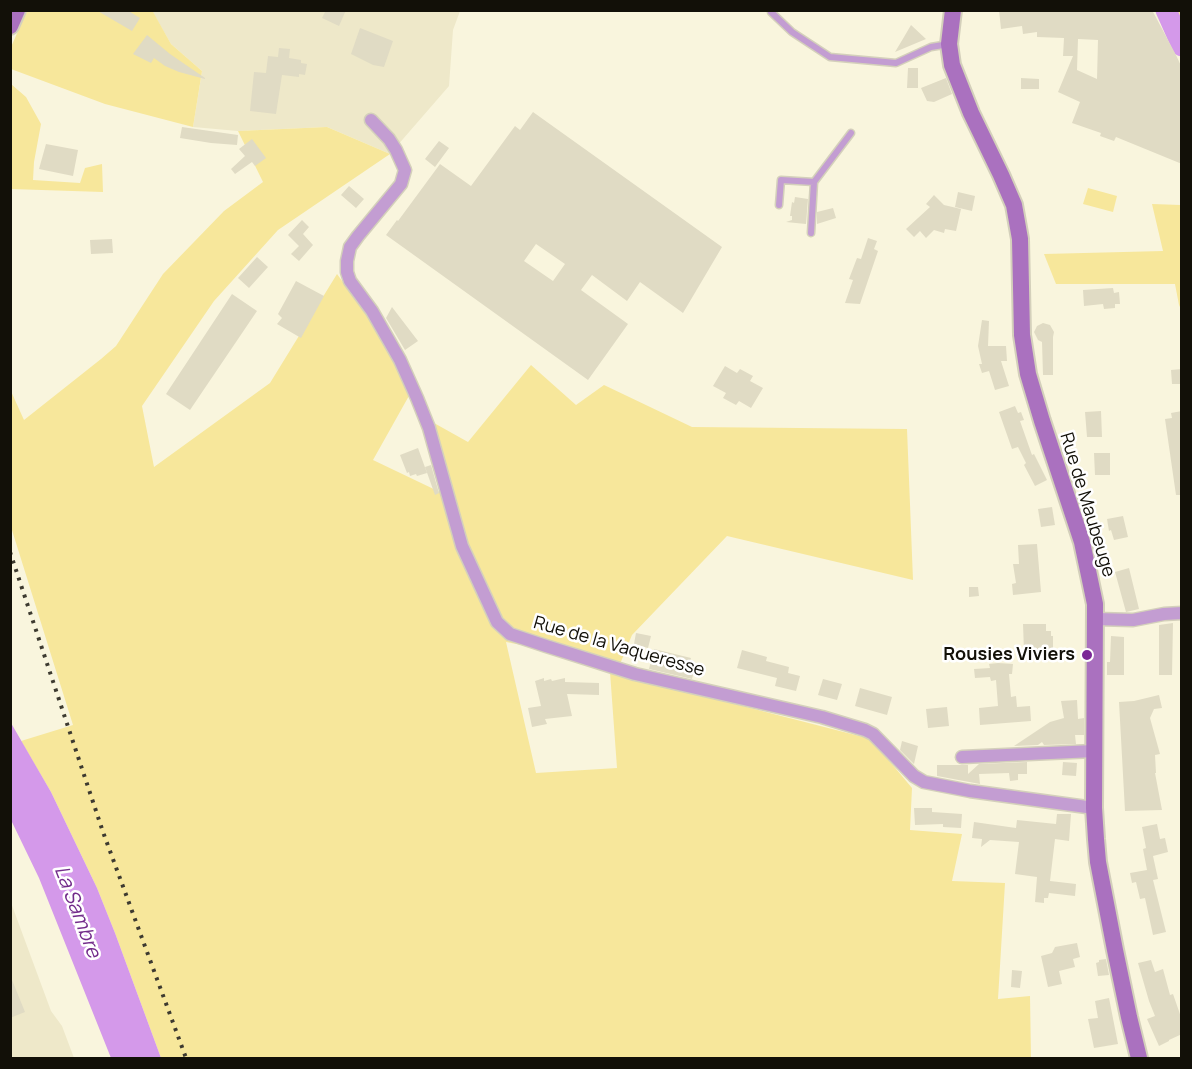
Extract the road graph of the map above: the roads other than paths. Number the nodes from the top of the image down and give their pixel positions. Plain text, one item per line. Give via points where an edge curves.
1 (17, 10) edge
2 (953, 10) edge
3 (771, 12) dead end
4 (10, 26) edge
5 (949, 44) junction
6 (371, 120) dead end
7 (850, 133) dead end
8 (814, 182) junction
9 (779, 205) dead end
10 (811, 233) dead end
11 (1182, 613) edge
12 (1096, 618) junction
13 (1094, 751) junction
14 (962, 757) dead end
15 (1094, 808) junction
16 (1139, 1059) edge

1 - 4 street
2 - 5 street, Rue de Maubeuge
3 - 5 lane via 792,32 830,57 896,63 931,46
5 - 12 street, Rue de Maubeuge via 959,85 1014,206 1020,239 1022,335 1028,375 1082,542
6 - 15 street, Rue de la Vaqueresse via 389,139 405,170 401,184 350,247 347,272 400,360 417,398 462,546 497,622 510,634 635,674 865,730 924,782
7 - 8 lane
8 - 9 lane via 781,180
8 - 10 lane
11 - 12 street via 1133,620
12 - 13 street, Rue de Maubeuge
13 - 14 street
13 - 15 street, Rue de Maubeuge
15 - 16 street, Rue de Maubeuge via 1098,862

